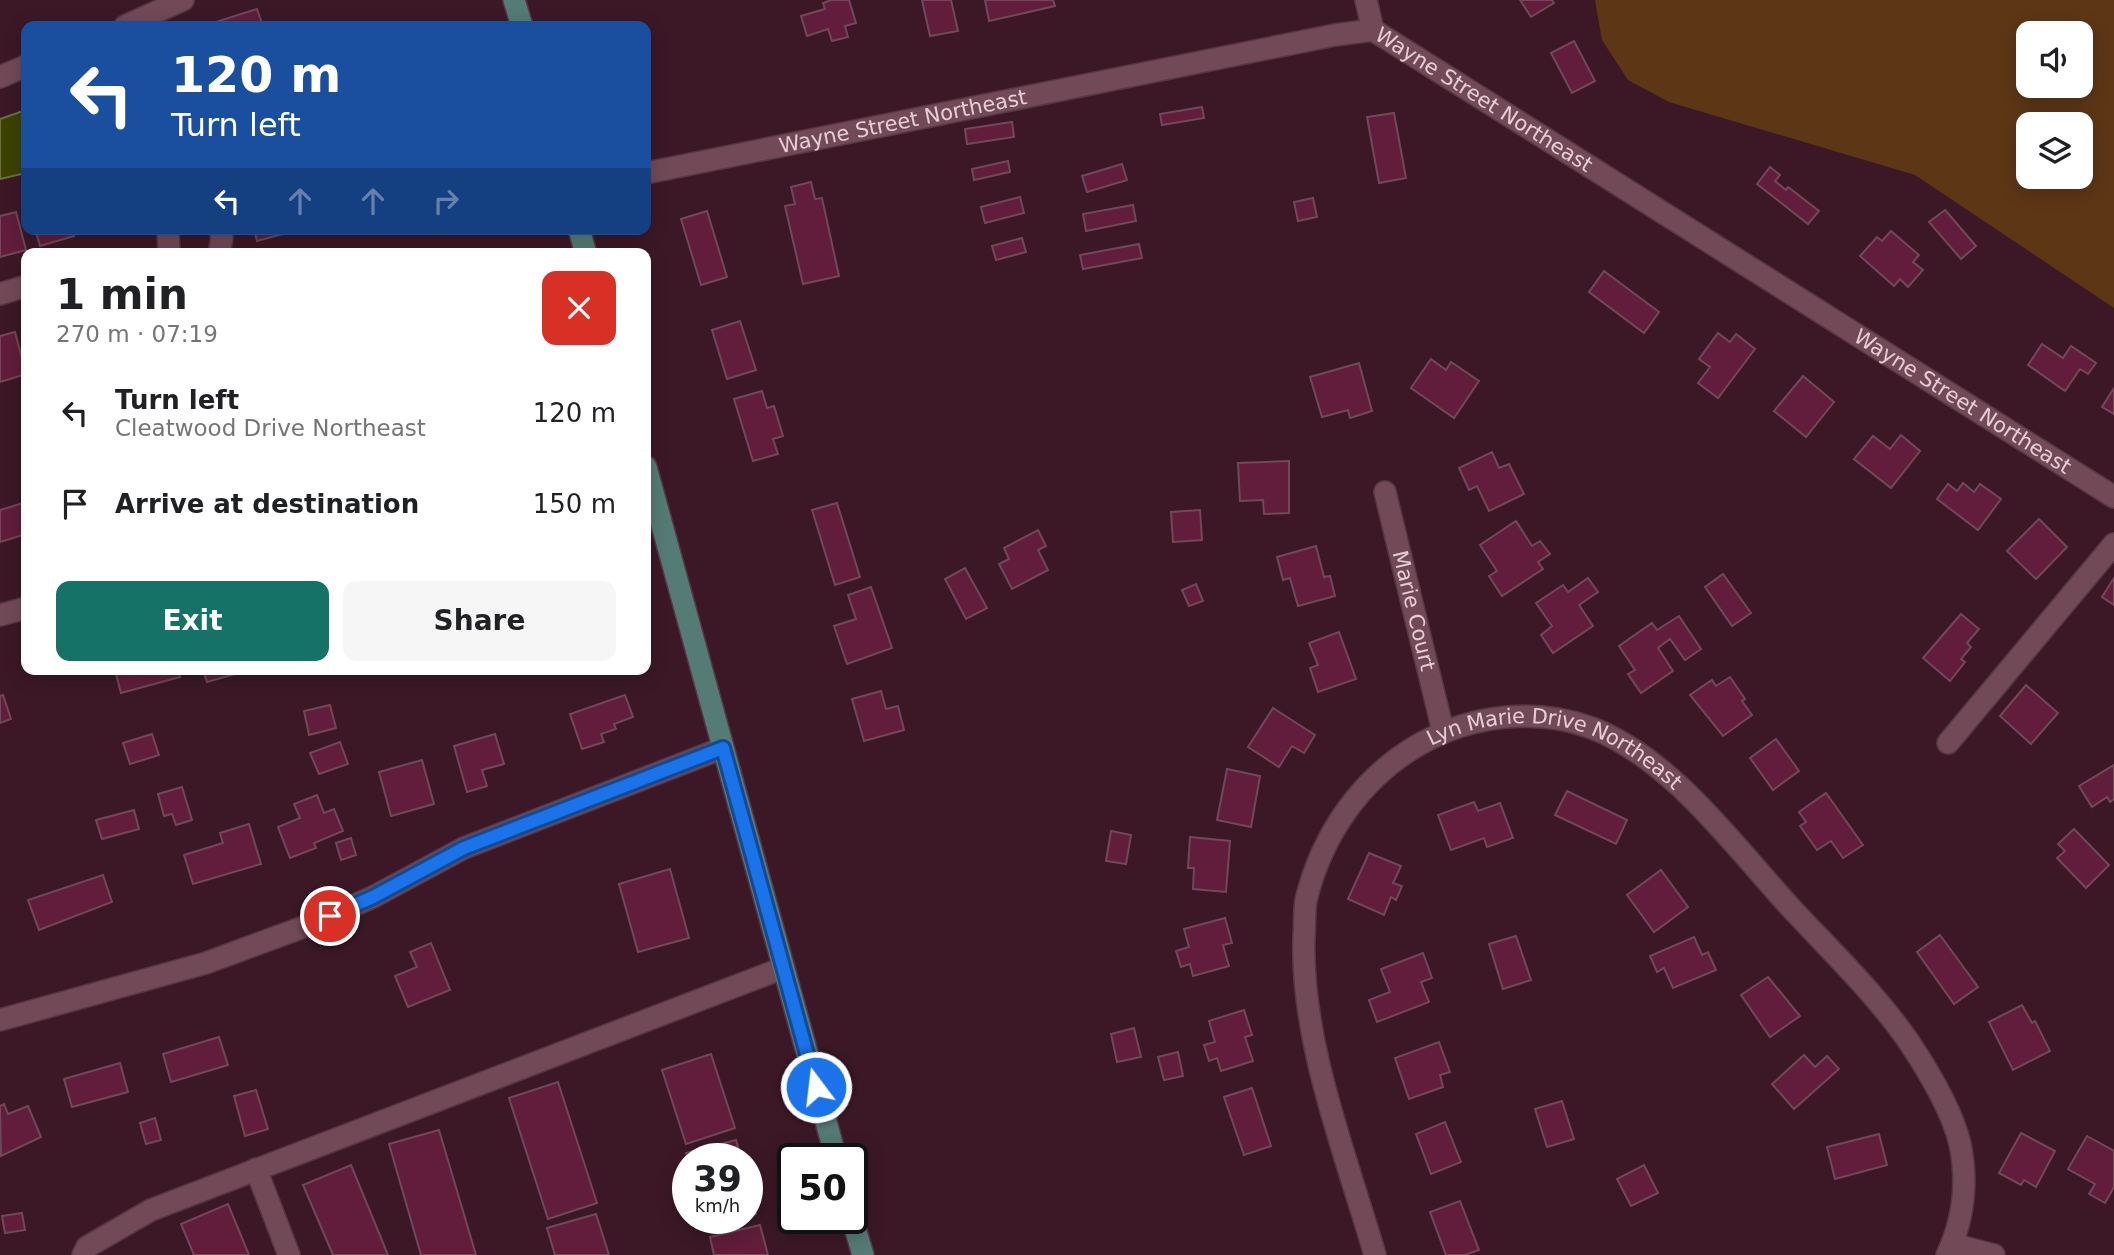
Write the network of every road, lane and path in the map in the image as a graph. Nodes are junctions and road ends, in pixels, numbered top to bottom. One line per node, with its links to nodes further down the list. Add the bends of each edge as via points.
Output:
1 (183, 0): 4 (street)
2 (514, 0): 5 (main road)
3 (1366, 0): 6 (street)
4 (155, 20)
5 (520, 21)
6 (1373, 30): 9 (street, Wayne Street Northeast); 14 (street, Wayne Street Northeast)
7 (21, 68): 8 (street)
8 (0, 77)
9 (651, 172)
10 (21, 288): 11 (street)
11 (0, 294)
12 (651, 485): 20 (main road)
13 (1385, 492): 18 (street, Marie Court)
14 (2114, 497)
15 (2114, 544): 19 (street)
16 (21, 609): 17 (street)
17 (0, 615)
18 (1443, 731): 26 (street, Lyn Marie Drive Northeast, via 1491,719 1539,715 1591,727 1628,745 1673,780 1854,976 1908,1041 1937,1089 1959,1142 1966,1189); 30 (street, Lyn Marie Drive Northeast, via 1377,773 1337,822 1306,902 1305,988 1325,1083)
19 (1948, 743)
20 (723, 748): 21 (main road); 22 (street, via 464,848 309,925 206,963)
21 (783, 968): 23 (main road); 24 (street)
22 (0, 1020)
23 (832, 1143)
24 (256, 1169): 27 (street, via 151,1210 87,1247); 28 (street)
25 (857, 1234): 29 (main road)
26 (1950, 1249): 31 (street)
27 (83, 1255)
28 (289, 1255)
29 (863, 1255)
30 (1375, 1255)
31 (1994, 1255)

